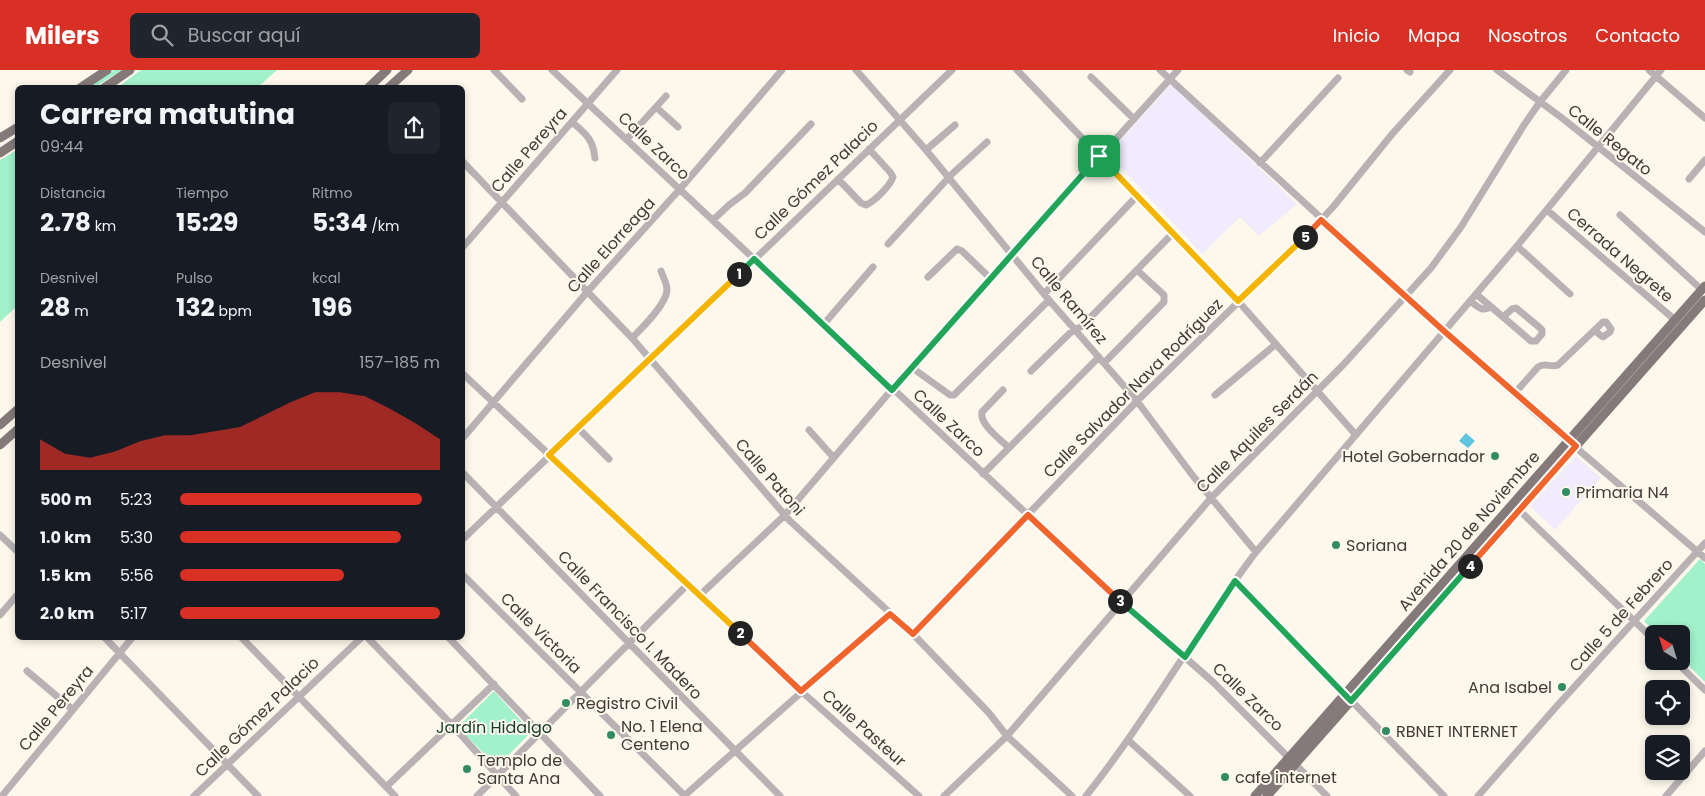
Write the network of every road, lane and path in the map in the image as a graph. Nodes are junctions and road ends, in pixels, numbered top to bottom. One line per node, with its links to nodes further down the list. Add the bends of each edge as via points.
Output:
1 (107, 70): 23 (main road)
2 (130, 70): 24 (main road)
3 (388, 70): 25 (main road); 26 (main road)
4 (408, 70): 27 (main road)
5 (494, 70): 29 (street)
6 (552, 70): 31 (street, Calle Zarco)
7 (617, 70): 31 (street, Calle Pereyra)
8 (782, 70): 57 (street, Calle Elorreaga)
9 (856, 70): 35 (street, Calle Ramírez)
10 (952, 70): 35 (street, Calle Gómez Palacio)
11 (1017, 70): 49 (street)
12 (1160, 70): 22 (street)
13 (1178, 70): 22 (street)
14 (1450, 70): 63 (street, Calle Salvador Nava Rodríguez)
15 (1497, 70): 30 (street, Calle Regato)
16 (1566, 70): 30 (street, Calle Aquiles Serdán)
17 (1648, 70): 20 (street)
18 (1661, 70): 20 (street)
19 (1091, 76): 33 (street)
20 (1656, 76): 34 (street); 45 (street)
21 (1338, 78): 52 (street)
22 (1170, 79): 33 (street); 52 (street)
23 (84, 85)
24 (108, 85)
25 (371, 85)
26 (390, 85)
27 (393, 85)
28 (666, 96): 32 (street)
29 (522, 99)
30 (1540, 102): 45 (street, Calle Regato); 81 (street, Calle Aquiles Serdán, via 1452,241)
31 (589, 104): 36 (street, Calle Pereyra); 42 (street, Calle Zarco)
32 (656, 107): 39 (street); 42 (street)
33 (1134, 118): 49 (street)
34 (1705, 118)
35 (899, 120): 46 (street, Calle Gómez Palacio); 47 (street, Calle Ramírez)
36 (572, 122): 50 (street, via 590,139); 59 (street, Calle Pereyra)
37 (811, 124): 62 (street, via 746,193)
38 (955, 125): 47 (street)
39 (678, 127)
40 (15, 129): 41 (main road)
41 (0, 138)
42 (626, 139): 57 (street, Calle Zarco)
43 (987, 142): 54 (street)
44 (15, 143): 48 (main road)
45 (1598, 147): 60 (street); 64 (street, Calle Regato)
46 (869, 149): 55 (street, Calle Gómez Palacio); 55 (street, via 890,172 893,177 891,183 866,205 860,203)
47 (926, 150): 54 (street, Calle Ramírez)
48 (0, 152)
49 (1099, 156): 58 (street); 69 (street)
50 (595, 158)
51 (1705, 160): 56 (street)
52 (1260, 163): 63 (street)
53 (465, 164): 59 (street, Calle Patoni)
54 (948, 178): 66 (street); 69 (street, Calle Ramírez)
55 (838, 179): 70 (street, Calle Gómez Palacio)
56 (1689, 179)
57 (680, 189): 62 (street, Calle Zarco); 77 (street, Calle Elorreaga)
58 (1137, 196): 65 (street); 80 (street)
59 (502, 202): 67 (street, Calle Pereyra); 77 (street, Calle Patoni)
60 (1547, 210): 68 (street); 87 (street, Cerrada Negrete)
61 (1620, 215): 76 (street)
62 (713, 220): 70 (street, Calle Zarco)
63 (1321, 220): 81 (street); 83 (street, Calle Salvador Nava Rodríguez)
64 (1705, 232)
65 (1173, 233): 72 (street); 83 (street)
66 (888, 244)
67 (465, 245)
68 (1517, 246): 78 (street); 79 (street)
69 (1012, 254): 75 (street); 80 (street, Calle Ramírez)
70 (754, 259): 88 (street, Calle Zarco); 94 (street, Calle Gómez Palacio)
71 (873, 267): 88 (street)
72 (1138, 270): 89 (street); 95 (street, via 1161,292 1162,305)
73 (661, 271): 92 (street, via 667,292 649,320)
74 (928, 277): 75 (street, via 954,250 959,249)
75 (990, 278): 96 (street)
76 (1703, 288): 87 (main road, Avenida 20 de Noviembre)
77 (588, 291): 92 (street, Calle Patoni); 105 (street, Calle Elorreaga)
78 (1476, 294): 84 (street); 85 (street)
79 (1570, 294)
80 (1047, 297): 89 (street, Calle Ramírez); 96 (street, via 994,356 952,396)
81 (1406, 297): 90 (street); 101 (street, Calle Aquiles Serdán)
82 (1705, 300): 113 (main road, Avenida 20 de Noviembre)
83 (1238, 301): 93 (street); 104 (street, Calle Salvador Nava Rodríguez)
84 (1470, 301): 85 (street, via 1481,310); 90 (street)
85 (1491, 306): 86 (street)
86 (1504, 317): 86 (street, via 1531,341 1536,341 1542,334 1540,327 1516,308)
87 (1675, 320): 113 (main road, Avenida 20 de Noviembre)
88 (823, 325): 99 (street, Calle Zarco)
89 (1076, 330): 95 (street, Calle Ramírez); 97 (street)
90 (1444, 331): 102 (street); 111 (street)
91 (1595, 331): 102 (street, via 1558,365 1538,367)
92 (632, 338): 94 (street, Calle Patoni)
93 (1276, 344): 101 (street); 103 (street)
94 (650, 359): 108 (street, Calle Gómez Palacio); 124 (street, Calle Patoni)
95 (1102, 360): 104 (street, Calle Ramírez); 115 (street)
96 (913, 368): 99 (street)
97 (1031, 371)
98 (465, 376): 105 (street, Calle Pasteur)
99 (892, 390): 117 (street); 119 (street, Calle Zarco)
100 (1003, 390): 115 (street, via 982,412 981,419)
101 (1318, 391): 111 (street); 121 (street, Calle Aquiles Serdán)
102 (1514, 394): 113 (street)
103 (1215, 395)
104 (1137, 401): 121 (street, Calle Ramírez); 125 (street, Calle Salvador Nava Rodríguez)
105 (493, 403): 112 (street, Calle Elorreaga); 116 (street, Calle Pasteur)
106 (15, 412): 107 (main road)
107 (0, 425)
108 (578, 428): 116 (street, Calle Gómez Palacio); 118 (street)
109 (809, 430): 117 (street)
110 (15, 432): 114 (main road)
111 (1356, 434): 130 (street)
112 (465, 436)
113 (1572, 443): 123 (main road, Avenida 20 de Noviembre); 131 (street); 160 (main road, Avenida 20 de Noviembre)
114 (0, 445)
115 (1009, 448): 119 (street)
116 (549, 455): 122 (street, Calle Gómez Palacio); 135 (street, Calle Pasteur)
117 (834, 458): 124 (street)
118 (609, 459)
119 (983, 474): 125 (street, Calle Zarco)
120 (465, 475): 122 (street, Calle Francisco I. Madero)
121 (1211, 498): 130 (street, Calle Ramírez); 138 (street, Calle Aquiles Serdán)
122 (496, 508): 127 (street, Calle Gómez Palacio); 150 (street, Calle Francisco I. Madero)
123 (1520, 510): 141 (street); 160 (main road, Avenida 20 de Noviembre)
124 (785, 515): 136 (street); 139 (street, Calle Patoni)
125 (1028, 515): 138 (street, Calle Zarco); 143 (street, Calle Salvador Nava Rodríguez)
126 (0, 534): 129 (street)
127 (465, 537)
128 (1705, 543): 131 (street, Calle 5 de Febrero)
129 (15, 549)
130 (1256, 552): 134 (street)
131 (1698, 552): 132 (street); 141 (street, Calle 5 de Febrero)
132 (1705, 558)
133 (465, 577): 158 (street, Calle Victoria)
134 (1235, 581): 152 (street); 160 (street)
135 (688, 584): 136 (street, Calle Pasteur); 150 (street)
136 (700, 595): 157 (street, Calle Pasteur)
137 (15, 598): 140 (street)
138 (1121, 602): 152 (street, Calle Zarco); 164 (street, Calle Aquiles Serdán)
139 (890, 614): 143 (street, Calle Patoni); 157 (street)
140 (0, 615)
141 (1634, 621): 142 (street); 190 (street, Calle 5 de Febrero)
142 (1645, 631)
143 (913, 634): 164 (street, Calle Patoni)
144 (107, 640): 151 (street)
145 (130, 640): 151 (street, Calle Pereyra)
146 (244, 640): 159 (street)
147 (359, 640): 159 (street, Calle Gómez Palacio)
148 (370, 640): 162 (street)
149 (451, 640): 155 (street)
150 (629, 644): 158 (street); 166 (street, Calle Francisco I. Madero)
151 (120, 652): 161 (street, Calle Pereyra); 169 (street)
152 (1185, 657): 165 (street); 168 (street, Calle Zarco)
153 (1684, 670): 156 (street)
154 (27, 671): 161 (street)
155 (494, 684): 162 (street); 163 (street)
156 (1705, 690)
157 (801, 691): 166 (street); 181 (street, Calle Pasteur)
158 (581, 692): 163 (street); 179 (street, Calle Victoria)
159 (298, 696): 169 (street, Calle Gómez Palacio); 171 (street)
160 (1348, 698): 168 (main road, Avenida 20 de Noviembre); 189 (street)
161 (72, 709): 172 (street, Calle Pereyra)
162 (452, 725): 170 (street); 171 (street)
163 (539, 734): 170 (street); 178 (street)
164 (1007, 736): 182 (street, Calle Aquiles Serdán); 183 (street, Calle Patoni)
165 (1128, 740): 184 (street); 185 (street)
166 (734, 750): 179 (street); 180 (street, Calle Francisco I. Madero)
167 (1705, 751): 191 (street)
168 (1293, 760): 186 (main road, Avenida 20 de Noviembre); 187 (main road, Avenida 20 de Noviembre); 188 (street, Calle Zarco)
169 (227, 764): 173 (street, Calle Gómez Palacio); 174 (street)
170 (498, 775): 176 (street); 177 (street)
171 (386, 786): 175 (street)
172 (2, 796)
173 (194, 796)
174 (258, 796)
175 (395, 796)
176 (477, 796)
177 (516, 796)
178 (600, 796)
179 (685, 796)
180 (780, 796)
181 (919, 796)
182 (944, 796)
183 (1072, 796)
184 (1086, 796)
185 (1190, 796)
186 (1254, 796)
187 (1267, 796)
188 (1327, 796)
189 (1444, 796)
190 (1478, 796)
191 (1666, 796)

